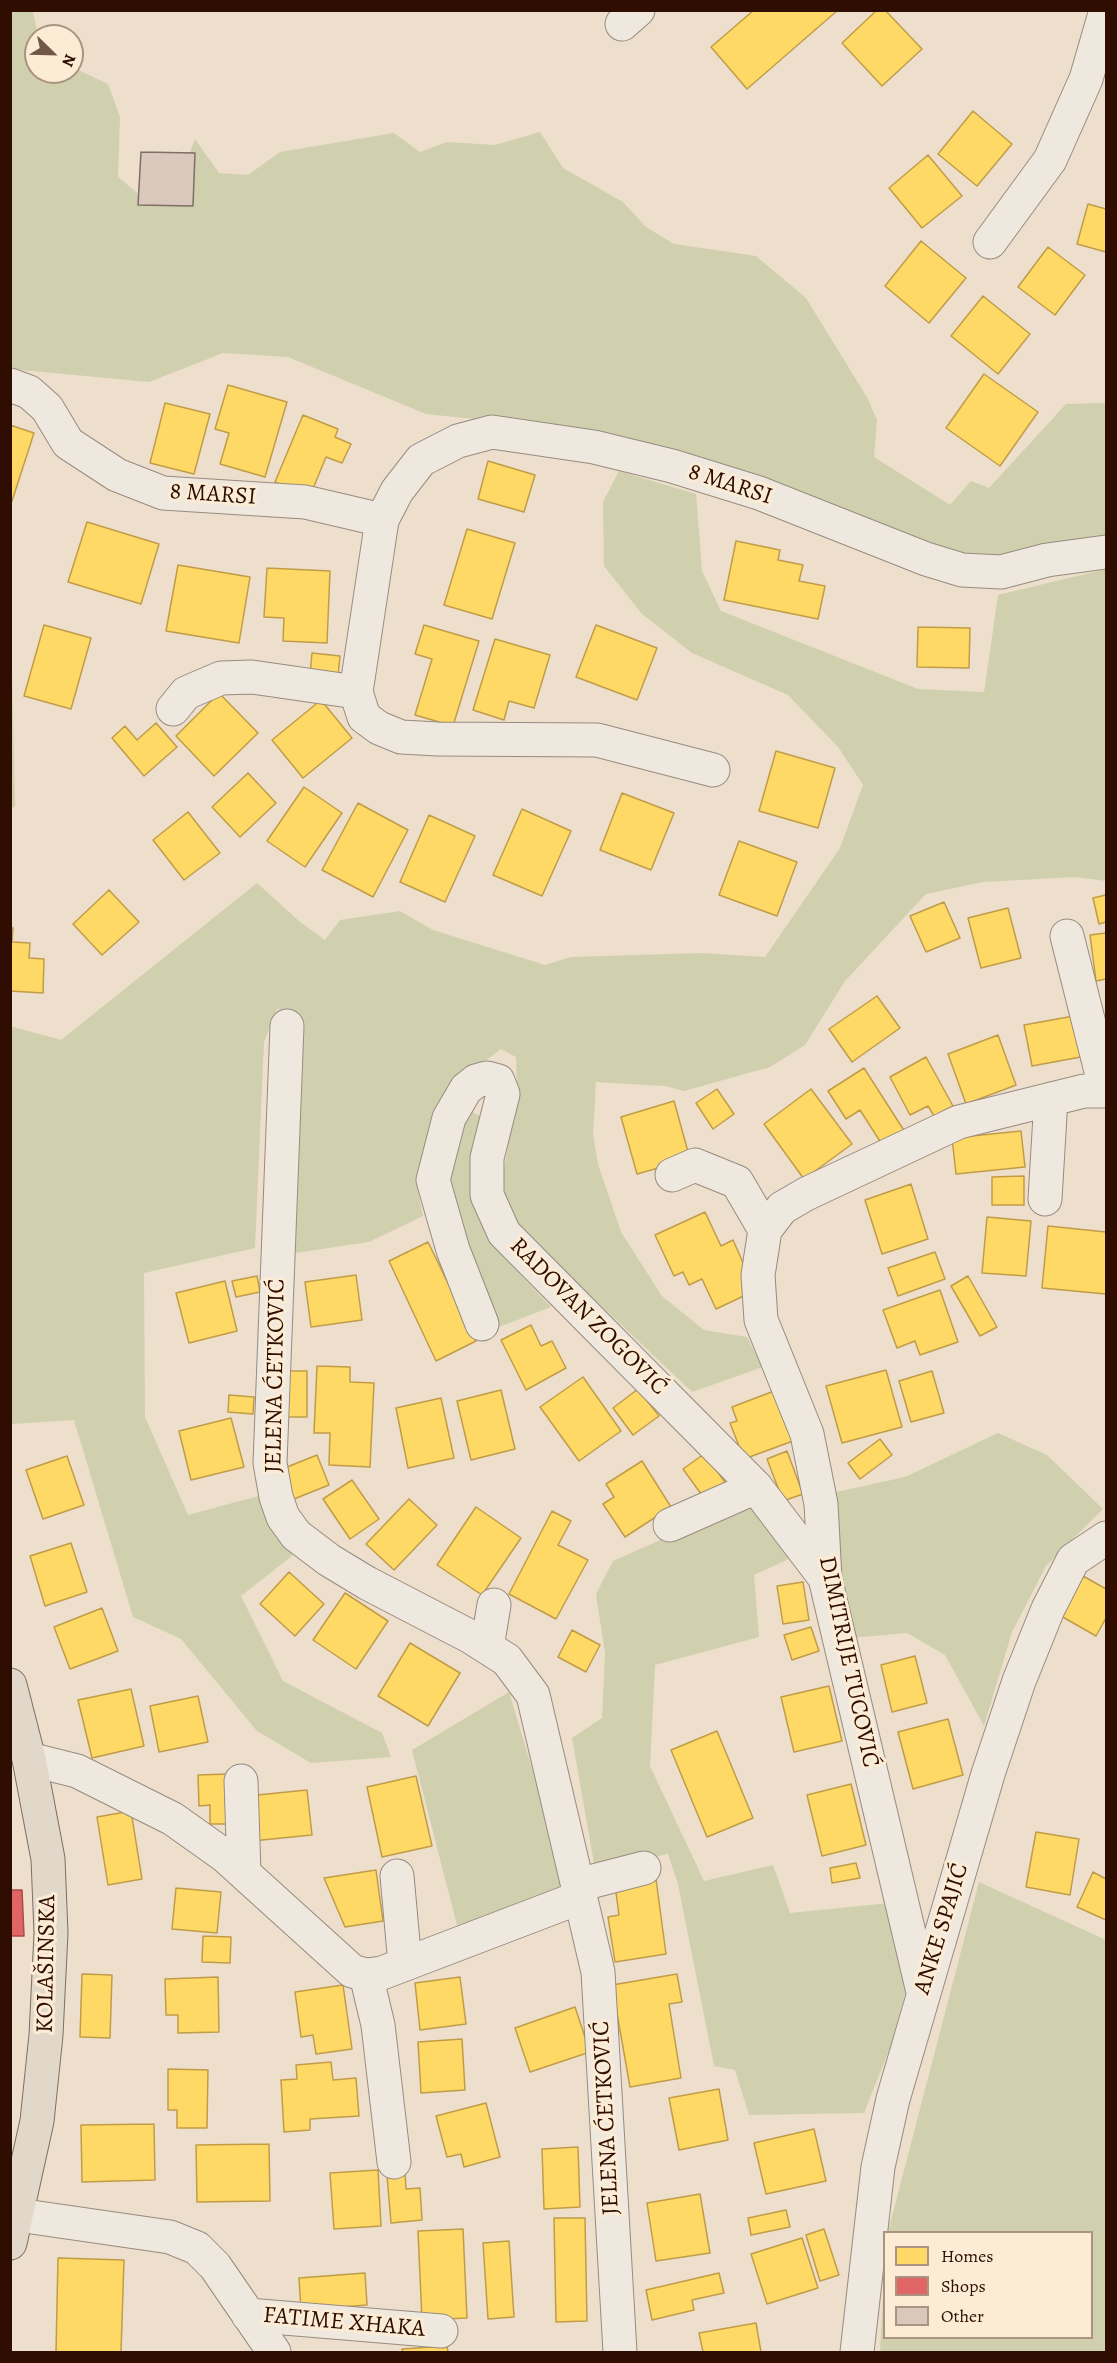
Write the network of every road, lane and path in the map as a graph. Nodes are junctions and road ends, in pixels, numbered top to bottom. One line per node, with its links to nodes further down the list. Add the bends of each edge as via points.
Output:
1 (1106, 10): 2 (street, via 1086,79 1050,160)
2 (990, 242)
3 (10, 386): 4 (street, 8 MARSI, via 29,392 46,408 68,442 117,475 163,493 305,502)
4 (381, 520): 5 (street, 8 MARSI, via 421,460 458,441 492,432 594,447 672,466 759,493 926,560 962,570 1002,572 1047,560); 6 (street, 8 MARSI)
5 (1107, 552)
6 (356, 692): 7 (street, via 252,677 221,678 186,693); 8 (street, via 364,717 401,737 597,740)
7 (173, 709)
8 (713, 770)
9 (1067, 936): 11 (street, via 1107,1091 1084,1091)
10 (287, 1026): 21 (street, JELENA ĆETKOVIĆ, via 270,1463 276,1497 283,1517 296,1534 329,1560)
11 (1051, 1099): 13 (street); 14 (street, via 959,1122 806,1194 782,1208)
12 (672, 1175): 14 (street, via 695,1165 737,1182)
13 (1045, 1199)
14 (765, 1230): 19 (street, DIMITRIJE TUCOVIĆ, via 758,1275 761,1320 807,1434 821,1504)
15 (482, 1324): 16 (street, RADOVAN ZOGOVIĆ, via 453,1250 433,1180 449,1118 466,1089 487,1078 498,1081 503,1094 487,1158 487,1195 504,1233)
16 (756, 1487): 17 (street); 19 (street, RADOVAN ZOGOVIĆ)
17 (670, 1526)
18 (1107, 1538): 31 (street, ANKE SPAJIĆ, via 1073,1560 1047,1609 1018,1681)
19 (825, 1578): 31 (street, DIMITRIJE TUCOVIĆ)
20 (494, 1605): 21 (street)
21 (487, 1647): 28 (street, JELENA ĆETKOVIĆ, via 507,1660 533,1695)
22 (10, 1685): 23 (main road, KOLAŠINSKA)
23 (29, 1759): 26 (street, via 77,1772 119,1790 173,1819); 33 (main road, KOLAŠINSKA, via 48,1859 51,1933 37,2121)
24 (242, 1781): 26 (street)
25 (644, 1868): 28 (street)
26 (244, 1873): 30 (street, via 352,1971)
27 (397, 1876): 29 (street)
28 (580, 1891): 29 (street); 37 (street, JELENA ĆETKOVIĆ, via 598,1972)
29 (405, 1964): 30 (street)
30 (366, 1976): 32 (street, via 378,2025)
31 (923, 1992): 38 (street, ANKE SPAJIĆ, via 878,2167)
32 (394, 2162)
33 (14, 2229): 34 (street, FATIME XHAKA, via 170,2237 196,2248 215,2266)
34 (248, 2315): 35 (street, FATIME XHAKA); 36 (street, FATIME XHAKA)
35 (441, 2331)
36 (274, 2352)
37 (620, 2352)
38 (857, 2352)

